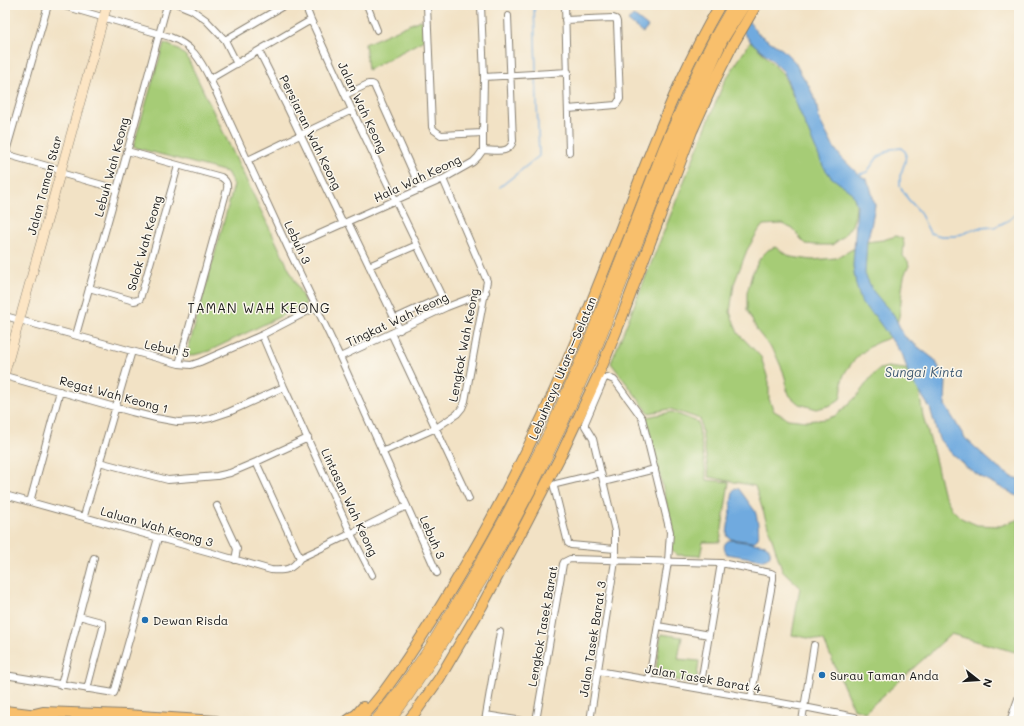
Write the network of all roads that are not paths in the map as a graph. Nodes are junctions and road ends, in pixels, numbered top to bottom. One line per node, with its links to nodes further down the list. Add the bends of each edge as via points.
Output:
1 (48, 5): 39 (street)
2 (61, 5): 18 (street, Lebuh 3)
3 (107, 5): 18 (street, Jalan Taman Star)
4 (167, 5): 22 (street, Lebuh Wah Keong)
5 (180, 5): 16 (street)
6 (285, 5): 23 (street)
7 (304, 5): 19 (street, Jalan Wah Keong)
8 (367, 5): 21 (street)
9 (427, 5): 34 (street, via 432,127 441,135)
10 (480, 5): 29 (street)
11 (565, 5): 20 (street)
12 (720, 5): 101 (main road, via 670,103 551,400 501,501 455,583)
13 (734, 5): 24 (highway, Lebuhraya Utara–Selatan)
14 (744, 5): 24 (highway, Lebuhraya Utara–Selatan)
15 (756, 5): 24 (main road)
16 (193, 8): 23 (street)
17 (508, 16): 28 (street)
18 (104, 17): 22 (street, Lebuh 3); 42 (street, Jalan Taman Star)
19 (311, 20): 25 (street); 31 (street, Jalan Wah Keong)
20 (565, 20): 27 (street); 32 (street, via 616,19 620,98 616,104)
21 (377, 30)
22 (160, 34): 30 (street, Lebuh 3, via 179,40 195,53); 37 (street, Lebuh Wah Keong)
23 (225, 40): 26 (street)
24 (723, 41): 120 (highway, Lebuhraya Utara–Selatan, via 699,70 664,149 590,340 551,430 505,519 429,650); 121 (highway, Lebuhraya Utara–Selatan, via 664,173 597,345 559,431 481,580 434,656); 122 (main road, via 715,80 692,131 600,371 561,455 479,612 439,679)
25 (259, 51): 26 (street); 35 (street, Persiaran Wah Keong)
26 (237, 64): 30 (street)
27 (568, 72): 28 (street); 32 (street)
28 (510, 75): 29 (street); 36 (street, via 513,140 511,146 501,151)
29 (484, 77): 34 (street)
30 (210, 79): 40 (street, Lebuh 3)
31 (345, 95): 33 (street, Jalan Wah Keong); 45 (street, via 368,84 374,85)
32 (568, 109): 38 (street)
33 (352, 110): 35 (street); 46 (street, Jalan Wah Keong)
34 (483, 133): 36 (street)
35 (301, 134): 40 (street); 47 (street, Persiaran Wah Keong)
36 (483, 150): 43 (street, Hala Wah Keong, via 474,162)
37 (127, 151): 41 (street); 44 (street, Lebuh Wah Keong)
38 (569, 152)
39 (5, 155): 42 (street)
40 (248, 160): 49 (street, Lebuh 3)
41 (178, 166): 51 (street, Solok Wah Keong, via 140,299 134,301); 65 (street, via 221,177 226,180 228,186)
42 (60, 172): 44 (street); 58 (street, Jalan Taman Star)
43 (443, 180): 45 (street, Hala Wah Keong); 52 (street, Lengkok Wah Keong, via 487,278)
44 (117, 189): 51 (street, Lebuh Wah Keong)
45 (421, 190): 46 (street, Hala Wah Keong)
46 (395, 201): 47 (street, Hala Wah Keong); 48 (street, Jalan Wah Keong)
47 (345, 223): 49 (street, Hala Wah Keong); 50 (street, Persiaran Wah Keong)
48 (417, 245): 50 (street); 53 (street, Jalan Wah Keong)
49 (288, 248): 54 (street, Lebuh 3)
50 (369, 266): 57 (street, Persiaran Wah Keong)
51 (89, 288): 61 (street, Lebuh Wah Keong)
52 (486, 292): 55 (street, Tingkat Wah Keong); 71 (street, Lengkok Wah Keong, via 465,401 457,414)
53 (442, 297): 55 (street, Jalan Wah Keong); 57 (street, Tingkat Wah Keong)
54 (316, 307): 62 (street, Lebuh 5); 64 (street, Lebuh 3)
55 (447, 307): 59 (street, Tingkat Wah Keong)
56 (5, 316): 58 (street, Lebuh 5)
57 (394, 318): 59 (street, Persiaran Wah Keong)
58 (20, 320): 61 (street, Lebuh 5); 66 (street, Jalan Taman Star)
59 (400, 330): 60 (street, Tingkat Wah Keong)
60 (391, 333): 64 (street, Tingkat Wah Keong); 71 (street)
61 (76, 335): 63 (street, Lebuh 5)
62 (262, 335): 65 (street, Lebuh 5, via 200,362 191,365); 68 (street, Lintasan Wah Keong)
63 (132, 352): 65 (street, Lebuh 5); 70 (street)
64 (340, 357): 73 (street, Lebuh 3)
65 (179, 364)
66 (5, 372)
67 (5, 376): 69 (street, Regat Wah Keong 1)
68 (284, 386): 70 (street, Regat Wah Keong 1, via 229,412 195,421 178,422); 72 (street, Lintasan Wah Keong)
69 (60, 391): 70 (street, Regat Wah Keong 1); 81 (street)
70 (115, 407): 74 (street)
71 (436, 428): 73 (street, Lengkok Wah Keong); 80 (street)
72 (308, 438): 75 (street); 85 (street, Lintasan Wah Keong)
73 (382, 452): 83 (street, Lebuh 3)
74 (99, 462): 75 (street, via 168,480 217,476); 84 (street)
75 (256, 462): 89 (street)
76 (655, 469): 77 (street, Jalan Tasek Barat 3, via 642,418 614,380 607,377 585,423 593,439); 78 (street); 92 (street, via 670,532)
77 (601, 473): 78 (street, Jalan Tasek Barat 3); 87 (street, via 556,484 554,488 568,543)
78 (603, 482): 87 (street, Jalan Tasek Barat 3, via 615,531)
79 (5, 495): 81 (street, Laluan Wah Keong 3)
80 (469, 499)
81 (30, 502): 84 (street, Laluan Wah Keong 3)
82 (217, 506): 90 (street, via 237,549)
83 (406, 506): 85 (street, Laluan Wah Keong 3); 94 (street, Lebuh 3)
84 (84, 516): 86 (street, Laluan Wah Keong 3)
85 (351, 534): 89 (street, Laluan Wah Keong 3); 95 (street, Lintasan Wah Keong)
86 (158, 538): 90 (street, Laluan Wah Keong 3); 106 (street, via 114,693)
87 (615, 549): 91 (street, Jalan Tasek Barat 3)
88 (94, 558): 96 (street)
89 (300, 558): 90 (street, Laluan Wah Keong 3, via 287,570 278,571)
90 (235, 560)
91 (615, 561): 92 (street, Lengkok Tasek Barat); 102 (street, Jalan Tasek Barat 3); 124 (street, Lengkok Tasek Barat, via 570,559 563,564)
92 (668, 562): 93 (street, Lengkok Tasek Barat); 97 (street)
93 (721, 563): 99 (street); 109 (street, Lengkok Tasek Barat, via 773,574)
94 (436, 573)
95 (372, 575)
96 (79, 616): 105 (street); 106 (street, via 103,624)
97 (658, 626): 99 (street); 104 (street)
98 (500, 632): 114 (street)
99 (709, 635): 107 (street)
100 (814, 645): 110 (street)
101 (411, 652): 118 (main road, via 357,714); 119 (main road)
102 (598, 671): 104 (street, Jalan Tasek Barat 4); 125 (street, Jalan Tasek Barat 3)
103 (5, 675): 105 (street)
104 (648, 680): 107 (street, Jalan Tasek Barat 4)
105 (61, 685): 106 (street)
106 (87, 689)
107 (700, 689): 109 (street, Jalan Tasek Barat 4)
108 (1019, 696): 128 (street)
109 (751, 698): 110 (street, Jalan Tasek Barat 4)
110 (804, 707): 126 (street); 127 (street, Jalan Tasek Barat 4, via 855,717)
111 (5, 711): 113 (main road)
112 (5, 715): 115 (main road)
113 (30, 715): 116 (main road); 117 (main road, via 43,712)
114 (486, 718): 123 (street)
115 (55, 721)
116 (90, 721)
117 (216, 721)
118 (347, 721)
119 (359, 721)
120 (376, 721)
121 (389, 721)
122 (408, 721)
123 (522, 721)
124 (536, 721)
125 (590, 721)
126 (802, 721)
127 (857, 721)
128 (1010, 721)

